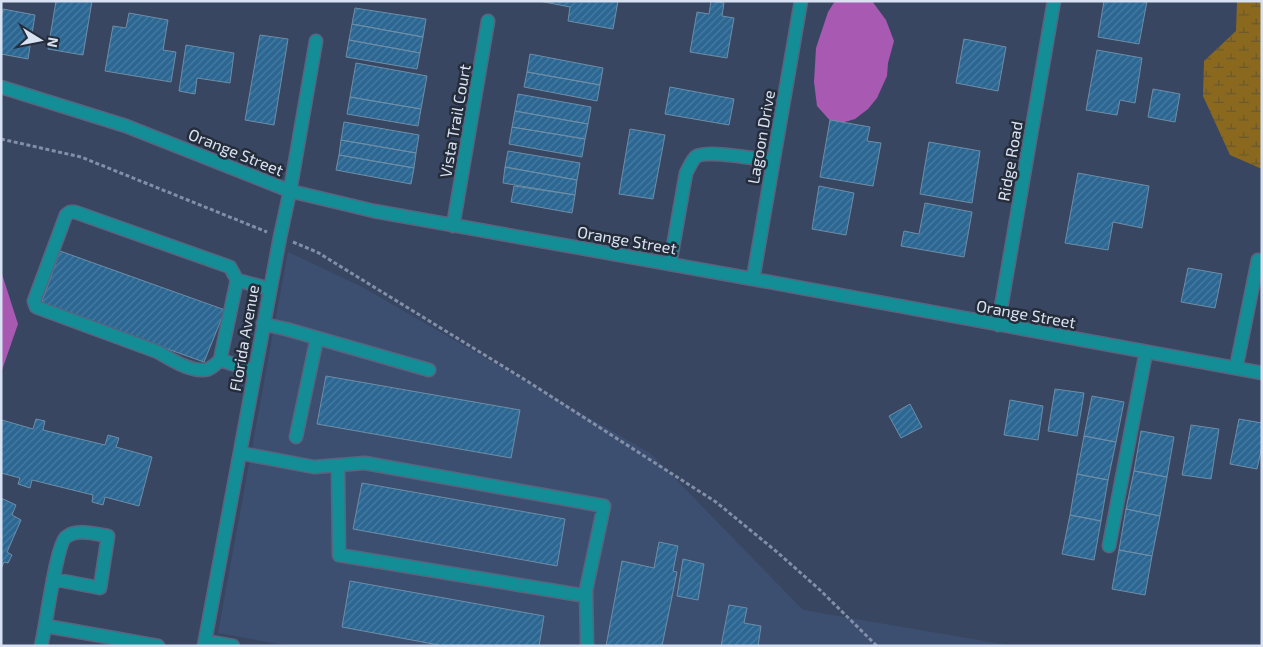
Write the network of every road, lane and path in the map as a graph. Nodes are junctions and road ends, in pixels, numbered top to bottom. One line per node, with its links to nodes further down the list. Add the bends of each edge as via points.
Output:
1 (800, 1): 7 (street, Lagoon Drive)
2 (1054, 1): 17 (street, Ridge Road)
3 (488, 21): 9 (street, Vista Trail Court)
4 (316, 41): 8 (street, Florida Avenue)
5 (1, 87): 8 (street, Orange Street, via 126,126)
6 (1, 139): 10 (path, via 81,157)
7 (773, 161): 12 (street, via 711,154 697,156 686,173); 13 (street, Lagoon Drive)
8 (290, 191): 9 (street, Orange Street); 10 (street, Florida Avenue)
9 (453, 226): 12 (street, Orange Street)
10 (280, 237): 15 (street, Florida Avenue); 37 (path, via 317,252 716,502 777,552)
11 (1258, 260): 21 (street)
12 (670, 264): 13 (street, Orange Street)
13 (753, 279): 17 (street, Orange Street)
14 (237, 280): 15 (street); 20 (street); 20 (street, via 230,267 70,212 66,215 34,301 36,307 158,352 177,364 203,370)
15 (270, 290): 16 (street, Florida Avenue)
16 (263, 324): 18 (street); 23 (street, Florida Avenue)
17 (998, 325): 19 (street, Orange Street)
18 (317, 338): 22 (street); 25 (street)
19 (1146, 352): 21 (street, Orange Street); 28 (street)
20 (220, 360): 23 (street)
21 (1236, 368): 24 (street, Orange Street)
22 (429, 370)
23 (255, 372): 26 (street, Florida Avenue)
24 (1262, 373)
25 (296, 437)
26 (240, 453): 27 (street, via 314,467); 32 (street, Florida Avenue)
27 (338, 465): 30 (street, via 339,555); 30 (street, via 365,463 604,506)
28 (1109, 546)
29 (53, 579): 29 (street, via 59,548 66,537 78,532 108,536 100,588); 31 (street)
30 (586, 596): 36 (street)
31 (46, 626): 33 (street); 34 (street)
32 (205, 643): 35 (street)
33 (41, 646)
34 (158, 646)
35 (233, 646)
36 (587, 646)
37 (877, 646)

